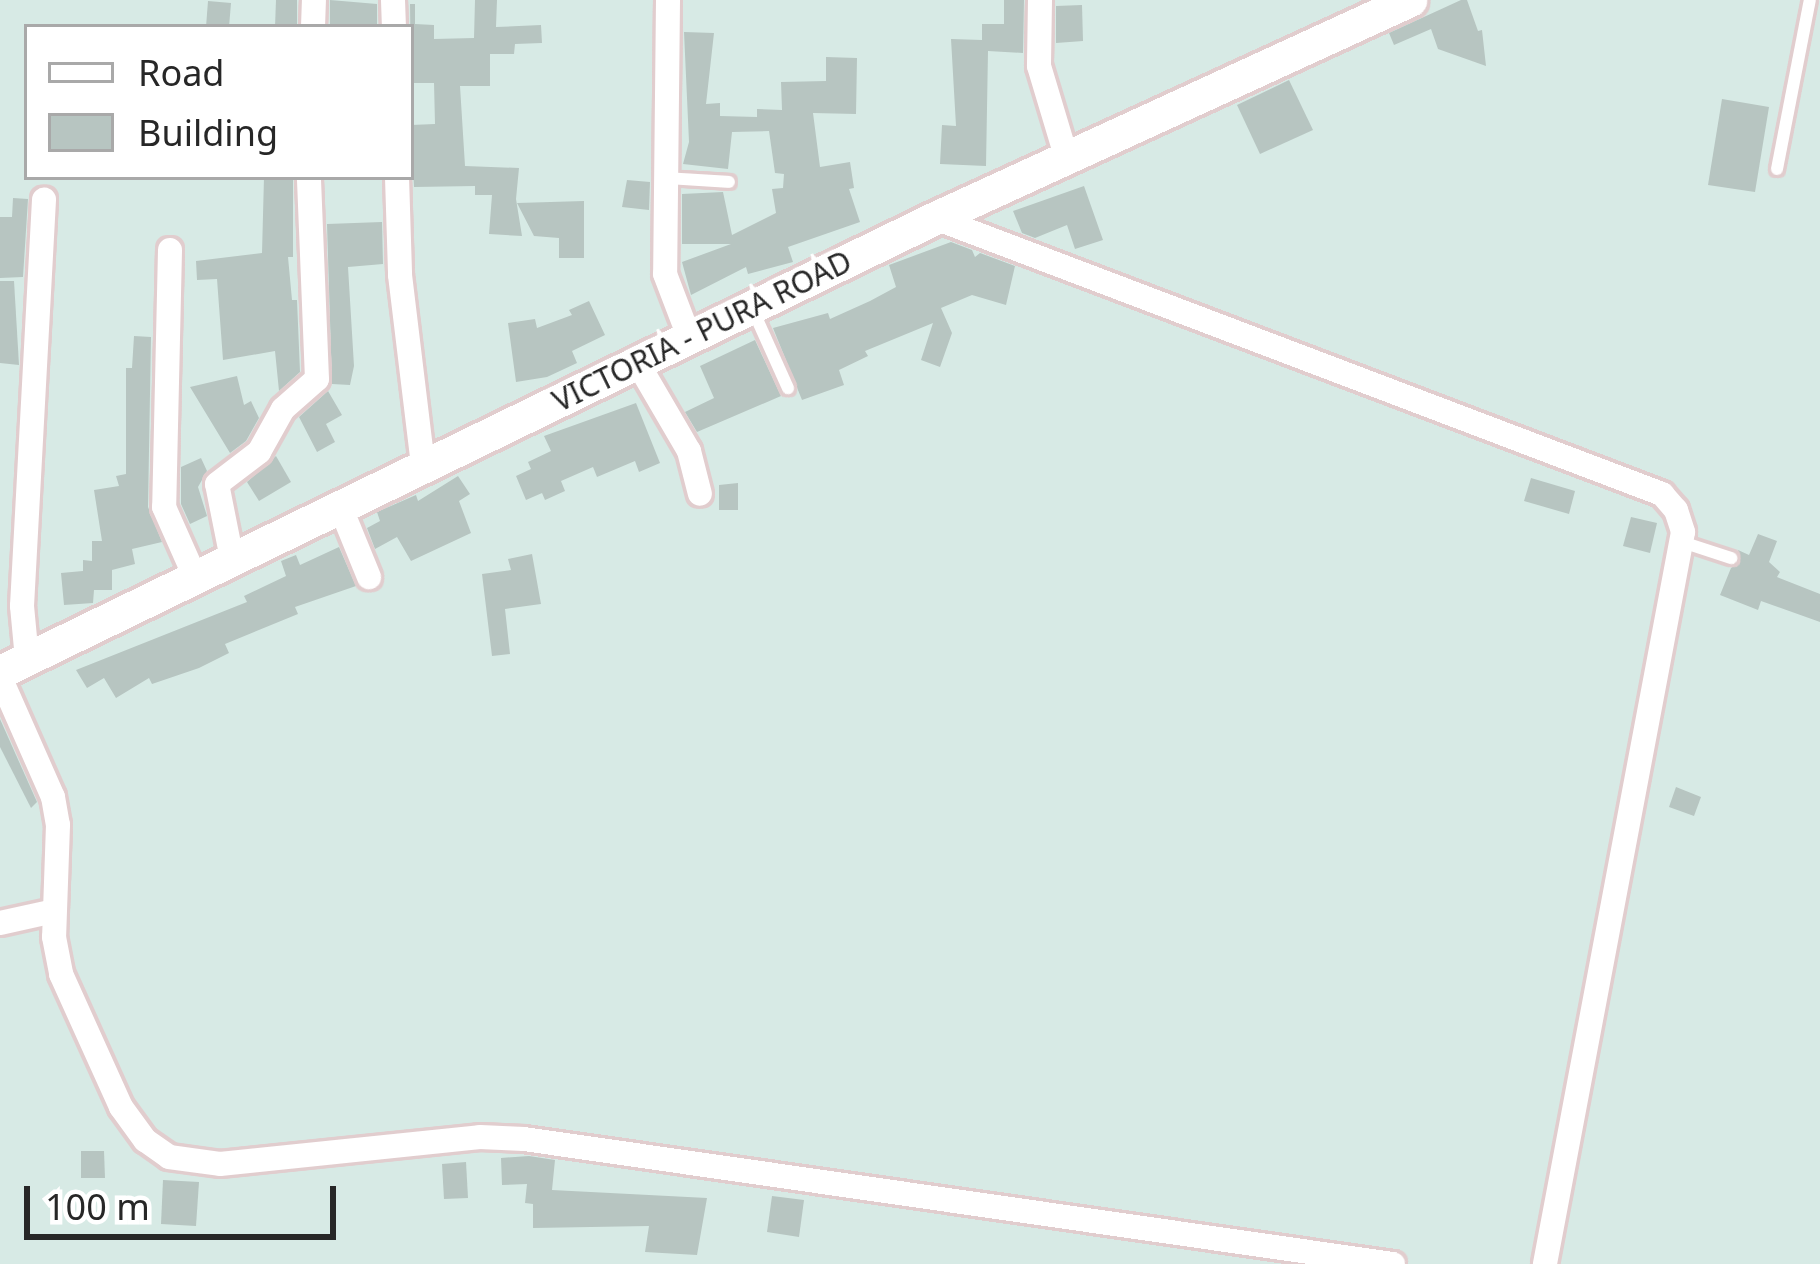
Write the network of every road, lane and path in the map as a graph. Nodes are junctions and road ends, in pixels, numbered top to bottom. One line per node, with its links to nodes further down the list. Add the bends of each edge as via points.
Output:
1 (668, 0): 7 (street)
2 (1040, 0): 5 (street, via 1039,66)
3 (1410, 0): 5 (main road, VICTORIA - PURA ROAD)
4 (1810, 0): 6 (lane)
5 (1066, 156): 12 (main road, VICTORIA - PURA ROAD)
6 (1777, 169)
7 (664, 178): 10 (lane); 15 (street, via 665,274)
8 (309, 180): 23 (street, via 317,380 284,409 259,452 217,484)
9 (397, 180): 18 (street)
10 (729, 182)
11 (44, 200): 26 (street, via 22,606)
12 (935, 218): 14 (main road, VICTORIA - PURA ROAD); 21 (street, via 1662,494 1676,510)
13 (170, 250): 25 (street, via 164,507)
14 (752, 307): 15 (main road, VICTORIA - PURA ROAD); 17 (lane)
15 (689, 337): 16 (main road, VICTORIA - PURA ROAD)
16 (637, 362): 18 (main road, VICTORIA - PURA ROAD); 19 (street, via 689,451)
17 (788, 388)
18 (423, 466): 20 (main road, VICTORIA - PURA ROAD)
19 (700, 494)
20 (340, 506): 23 (main road, VICTORIA - PURA ROAD); 24 (street)
21 (1681, 542): 22 (lane); 30 (street)
22 (1731, 558)
23 (232, 559): 25 (main road, VICTORIA - PURA ROAD)
24 (368, 577)
25 (194, 578): 26 (main road, VICTORIA - PURA ROAD)
26 (9, 669): 27 (street, via 53,797)
27 (54, 910): 28 (street); 29 (street, via 61,974 121,1107 145,1140 190,1164 524,1139)
28 (0, 922)
29 (1393, 1264)
30 (1545, 1264)

